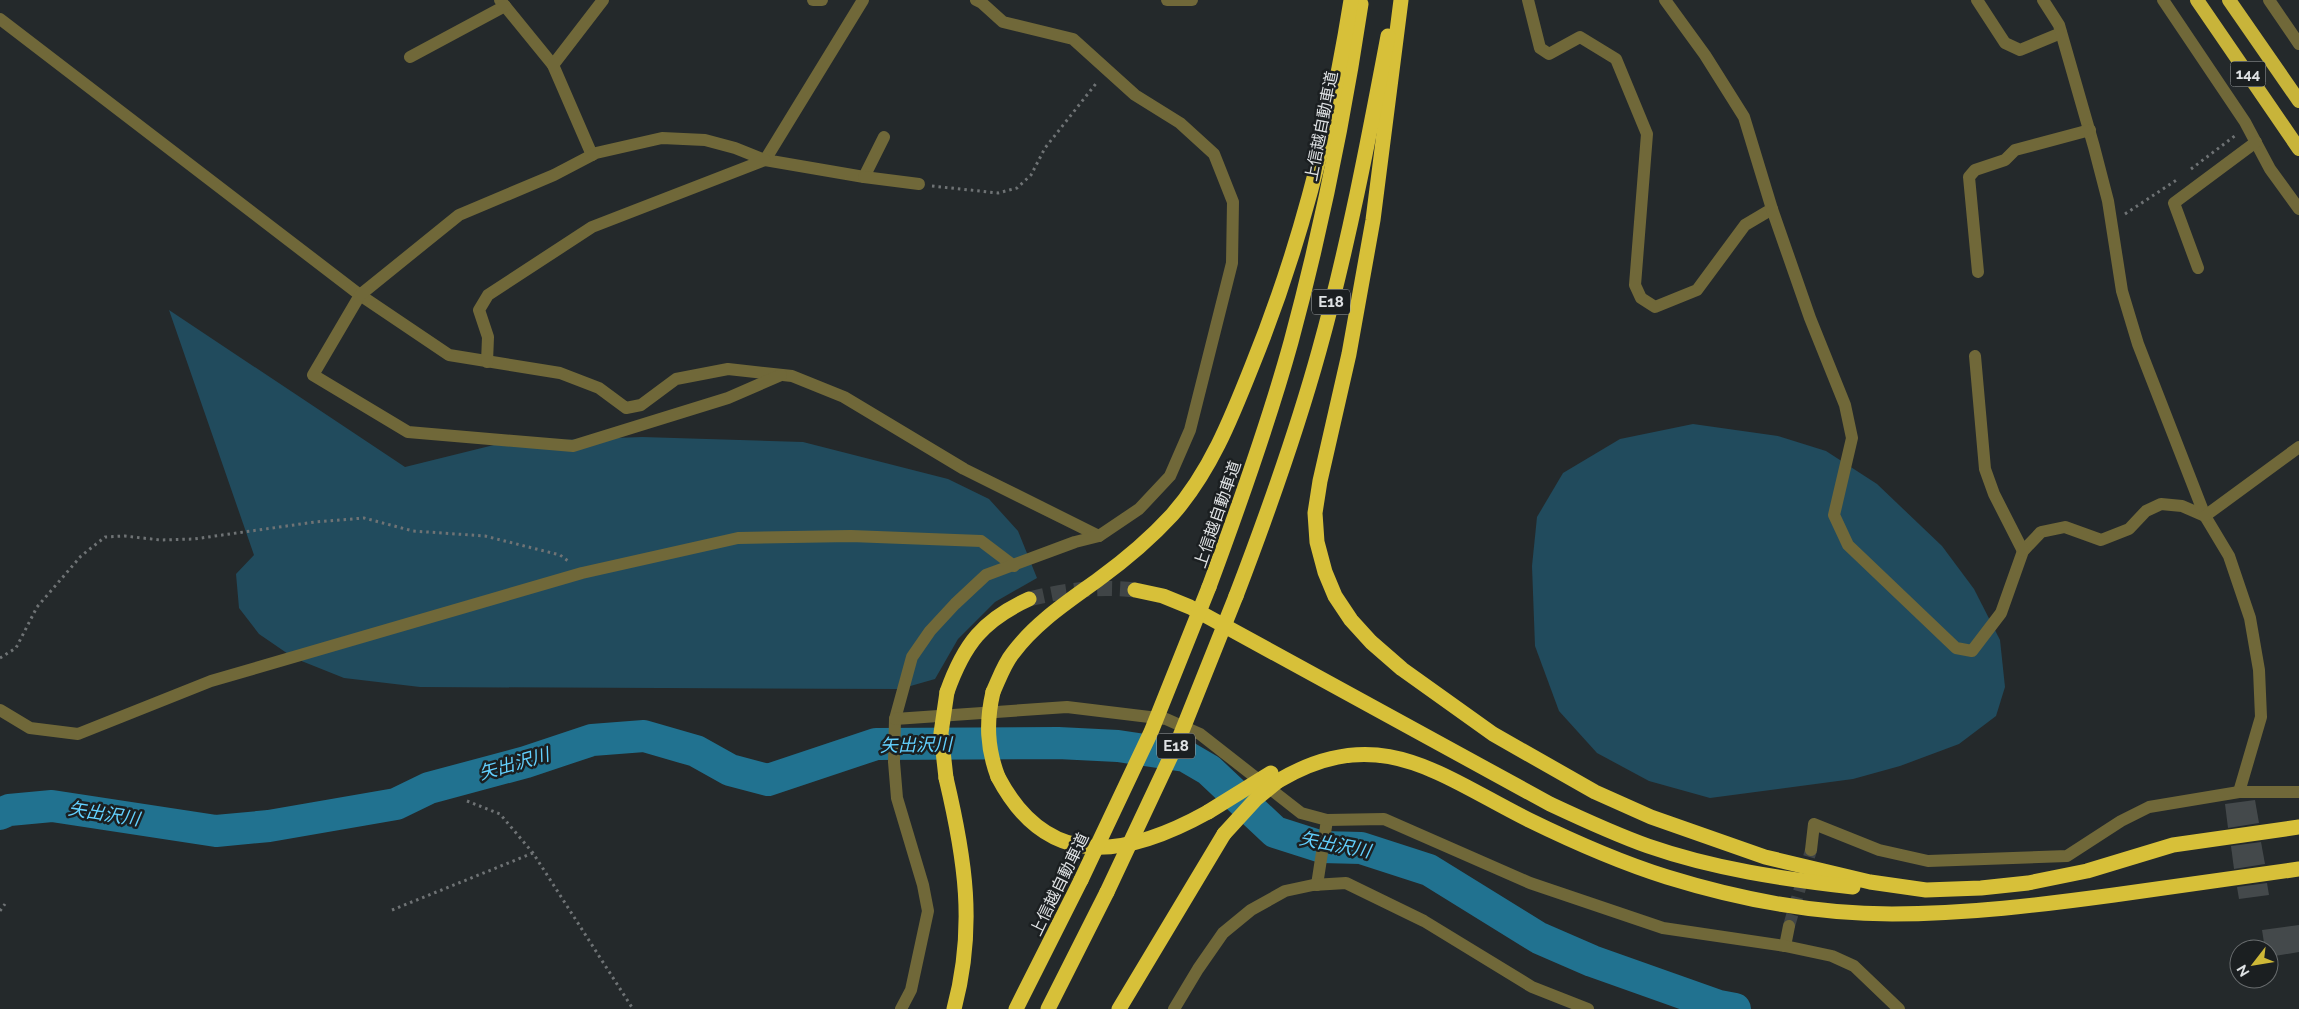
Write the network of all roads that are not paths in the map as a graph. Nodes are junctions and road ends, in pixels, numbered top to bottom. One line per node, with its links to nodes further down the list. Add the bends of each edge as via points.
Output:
1 (603, 0): 25 (street)
2 (813, 0): 3 (street)
3 (822, 0)
4 (863, 0): 32 (street)
5 (976, 0): 45 (street, via 1003,22 1072,38 1135,95 1180,123 1214,154 1233,202 1232,262 1190,430 1170,476 1139,509)
6 (1167, 0): 7 (street)
7 (1192, 0)
8 (1352, 0): 52 (highway, bridge, via 1332,107 1306,212 1268,328 1227,429 1210,462 1172,514 1150,537 1028,635 1013,653 993,692 989,710 987,733 991,758 1008,797 1047,834 1069,844 1092,848 1118,846 1169,833)
9 (1362, 0): 65 (highway, 上信越自動車道 / E18, bridge, via 1313,254 1290,343 1240,503 1151,732)
10 (1394, 0): 66 (highway, E18, bridge, via 1368,146 1319,351 1294,436 1236,596 1178,741)
11 (1401, 0): 60 (highway, via 1372,229 1315,513 1317,542 1335,596 1350,620 1402,669 1493,734 1595,792 1652,817 1765,857 1862,880)
12 (1528, 0): 35 (street, via 1540,48 1549,54 1580,36 1616,59 1646,134 1634,285 1641,298 1656,307 1697,290 1745,225)
13 (1666, 0): 35 (street, via 1744,117)
14 (1977, 0): 22 (street, via 2005,44 2020,50)
15 (2043, 0): 22 (street)
16 (2163, 0): 29 (street)
17 (2197, 0): 30 (highway, 144)
18 (2229, 0): 26 (highway, 144)
19 (2269, 0): 23 (street)
20 (502, 3): 24 (street); 25 (street)
21 (0, 19): 39 (street)
22 (2061, 33): 27 (street)
23 (2299, 44)
24 (410, 57)
25 (553, 65): 31 (street)
26 (2297, 96)
27 (2090, 130): 38 (street, via 2015,150 2006,160 1975,170 1969,177); 44 (street, via 2108,201 2122,291 2138,344)
28 (884, 137): 33 (street)
29 (2256, 142): 36 (street, via 2270,169); 37 (street, via 2174,203)
30 (2299, 149)
31 (592, 155): 32 (street, via 662,138 705,140); 39 (street, via 554,175 459,215)
32 (765, 160): 33 (street); 41 (street, via 592,227 488,295 479,310 488,337)
33 (864, 177): 34 (street)
34 (919, 184)
35 (1772, 208): 46 (street, via 1845,406 1852,438 1834,515 1848,546 1956,648 1972,651 2001,612)
36 (2299, 209)
37 (2198, 268)
38 (1978, 272)
39 (360, 295): 41 (street, via 449,356); 42 (street, via 314,375 408,432 574,446 728,398)
40 (1975, 356): 46 (street, via 1985,469)
41 (487, 362): 42 (street, via 560,374 599,388 626,408 640,405 676,379 728,369)
42 (781, 374): 45 (street, via 844,397 964,469)
43 (2299, 447): 44 (street)
44 (2205, 516): 46 (street, via 2182,506 2161,504 2146,512 2129,529 2101,540 2065,527 2041,532); 53 (street, via 2229,556 2250,618 2259,670 2261,717)
45 (1099, 536): 47 (street)
46 (2023, 550)
47 (1014, 566): 50 (street, via 981,541 851,536 738,538 582,573 211,681 78,734 30,728); 51 (street, via 986,575 930,631 912,657)
48 (1136, 590): 60 (highway, via 1190,607 1550,804 1648,846 1752,873 1865,888)
49 (1029, 599): 64 (highway, bridge, via 1005,610 984,627 963,655 947,692 942,733 946,778 965,869 967,912 960,989)
50 (0, 710)
51 (895, 719): 55 (street, via 1067,707 1166,719 1200,734 1301,812); 63 (street, via 896,798 928,911 911,990)
52 (1274, 777): 58 (highway, via 1291,763 1343,752 1401,759 1457,781 1526,819 1628,864 1728,894 1832,910 1889,914 2000,909); 67 (highway, bridge, via 1224,834)
53 (2239, 792): 54 (street); 57 (street, via 2149,807 2067,856 1928,861 1879,850 1814,824)
54 (2299, 792)
55 (1326, 826): 59 (street); 62 (street, via 1384,819 1530,882 1663,928)
56 (2299, 827): 60 (highway, via 2173,845 2058,879 1981,888)
57 (1811, 850)
58 (2299, 869)
59 (1318, 880): 68 (street, via 1285,891 1251,910 1223,933); 69 (street, via 1346,883 1424,921 1532,987)
60 (1926, 890)
61 (1789, 926): 62 (street)
62 (1785, 946): 70 (street, via 1832,956 1854,966)
63 (901, 1009)
64 (954, 1009)
65 (1016, 1009)
66 (1048, 1009)
67 (1120, 1009)
68 (1174, 1009)
69 (1588, 1009)
70 (1899, 1009)

